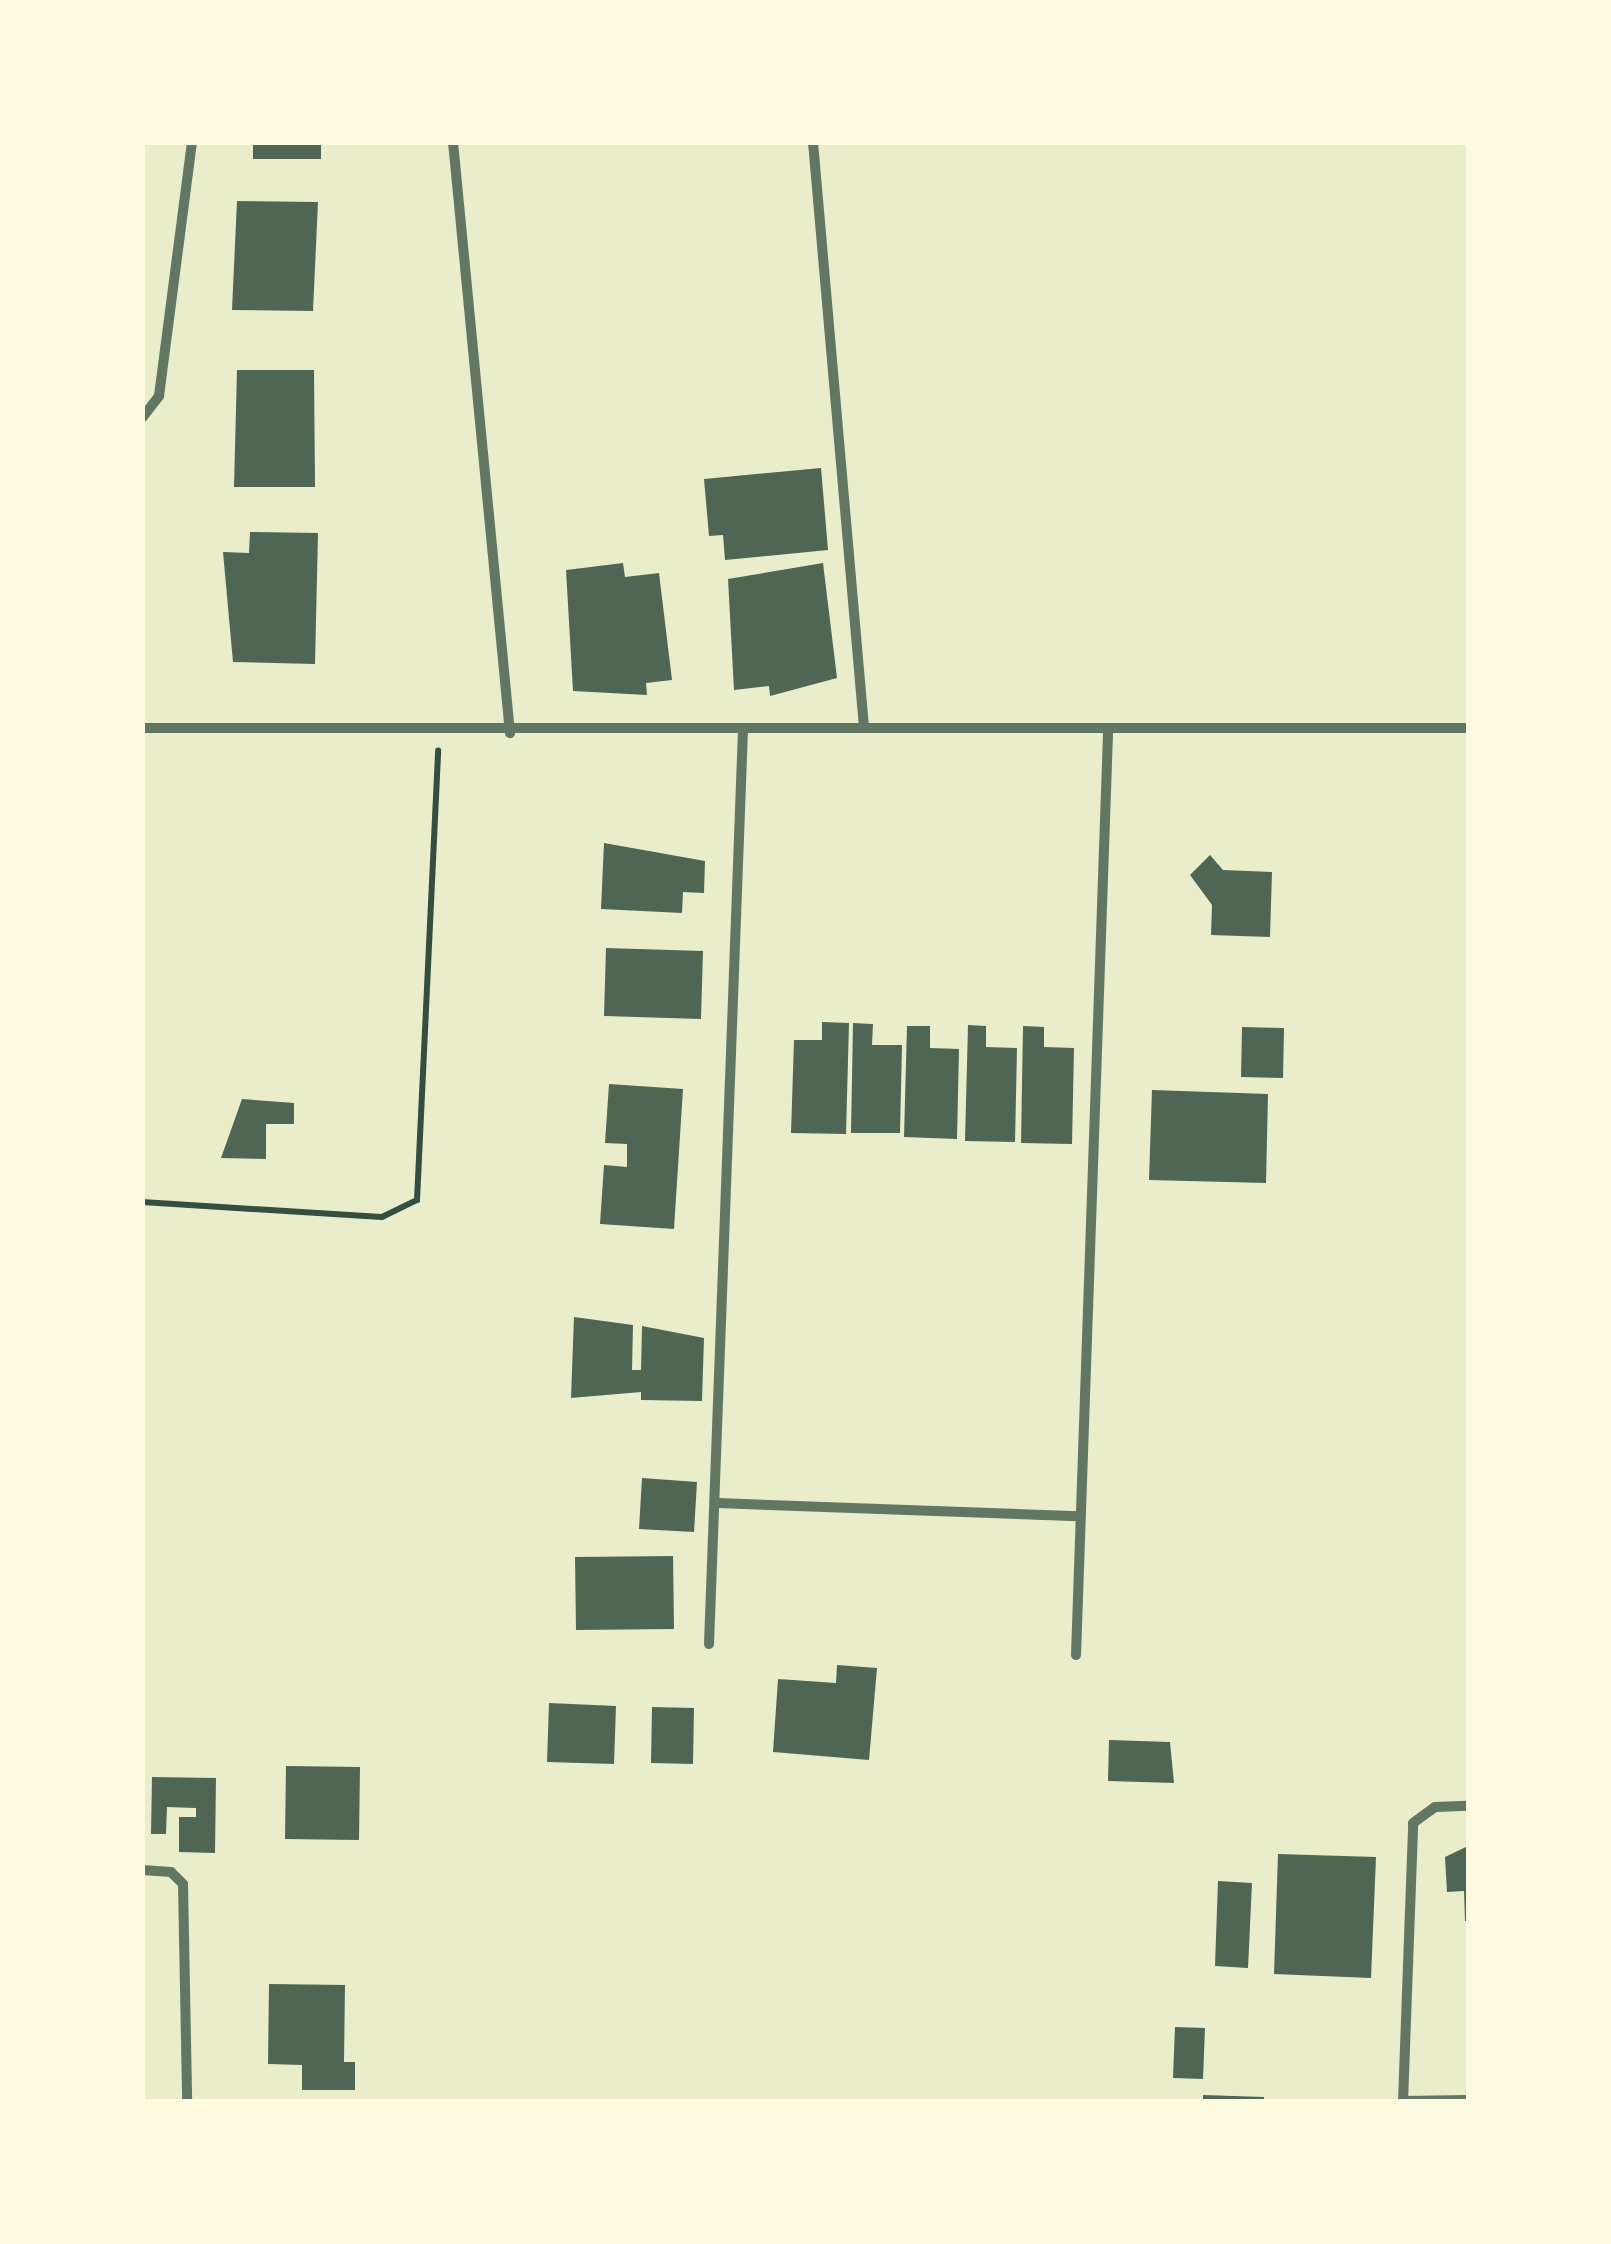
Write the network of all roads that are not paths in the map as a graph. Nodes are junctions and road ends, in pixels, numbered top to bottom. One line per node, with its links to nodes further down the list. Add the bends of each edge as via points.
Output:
1 (192, 142): 4 (street, via 159,396)
2 (453, 142): 9 (street)
3 (813, 142): 5 (street)
4 (142, 418)
5 (864, 727): 8 (street); 10 (street)
6 (142, 728): 9 (street)
7 (1468, 728): 10 (street)
8 (742, 730): 9 (street); 11 (street)
9 (510, 733)
10 (1108, 733): 12 (street)
11 (717, 1503): 12 (street); 13 (street)
12 (1078, 1516): 14 (street)
13 (709, 1644)
14 (1076, 1655)
15 (1468, 1806): 18 (street, via 1434,1807 1413,1823)
16 (142, 1870): 19 (street, via 172,1872 183,1884)
17 (1468, 2100): 18 (street)
18 (1403, 2101)
19 (186, 2102)

